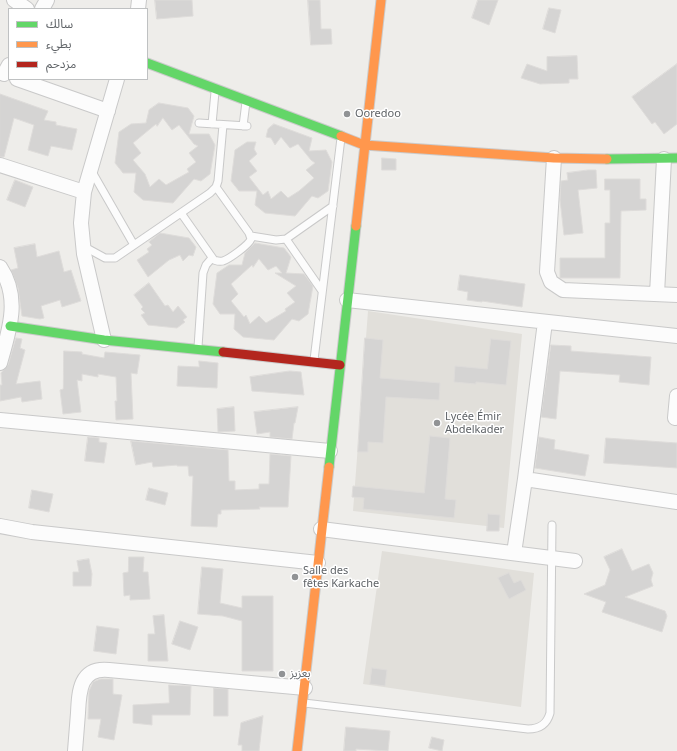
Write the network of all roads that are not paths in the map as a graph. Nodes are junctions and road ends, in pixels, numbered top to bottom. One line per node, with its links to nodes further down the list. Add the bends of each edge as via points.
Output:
1 (14, 0): 3 (street)
2 (381, 0): 14 (street)
3 (26, 8)
4 (148, 63): 7 (street)
5 (20, 80): 9 (street)
6 (117, 80): 9 (street)
7 (216, 90): 8 (street); 11 (lane)
8 (247, 100): 12 (lane, via 245,126); 13 (street)
9 (108, 110): 18 (street)
10 (199, 123): 11 (lane)
11 (212, 124): 12 (lane)
12 (223, 125): 19 (lane, via 220,175)
13 (342, 136): 14 (street); 21 (lane)
14 (364, 145): 15 (street); 32 (street)
15 (554, 158): 16 (street); 30 (street, via 547,272 551,282 563,290)
16 (670, 159): 30 (street)
17 (0, 165): 20 (street)
18 (90, 170): 20 (street); 25 (lane)
19 (216, 187): 22 (lane); 23 (lane)
20 (84, 192): 26 (street, via 81,223)
21 (333, 206): 24 (lane); 29 (lane)
22 (181, 213): 25 (lane); 27 (lane)
23 (251, 236): 24 (lane); 27 (lane, via 248,244 226,260 217,261)
24 (286, 239): 29 (lane)
25 (134, 245): 26 (lane, via 115,258 108,259)
26 (83, 246): 36 (street)
27 (212, 258): 37 (lane, via 203,273)
28 (0, 268): 34 (street, via 7,280 12,298)
29 (322, 291): 38 (lane)
30 (657, 294): 31 (street)
31 (677, 295)
32 (347, 300): 33 (street); 40 (street)
33 (545, 322): 35 (street); 45 (street)
34 (10, 326): 36 (street); 39 (street)
35 (677, 336)
36 (104, 340): 37 (street)
37 (198, 349): 38 (street)
38 (313, 362): 40 (street)
39 (0, 363)
40 (340, 365): 44 (street)
41 (677, 396): 42 (street)
42 (675, 418)
43 (0, 420): 44 (street)
44 (330, 451): 49 (street)
45 (525, 479): 46 (street); 50 (street)
46 (677, 502)
47 (552, 525): 51 (lane)
48 (0, 526): 53 (street, via 32,532)
49 (321, 529): 50 (street); 53 (street)
50 (514, 553): 51 (street)
51 (551, 558): 52 (street); 55 (lane, via 550,713 544,725 528,729)
52 (574, 561)
53 (318, 563): 54 (street)
54 (305, 688): 55 (street); 56 (street, via 98,670 88,675 81,684)
55 (303, 703): 57 (street)
56 (75, 751)
57 (297, 751)

